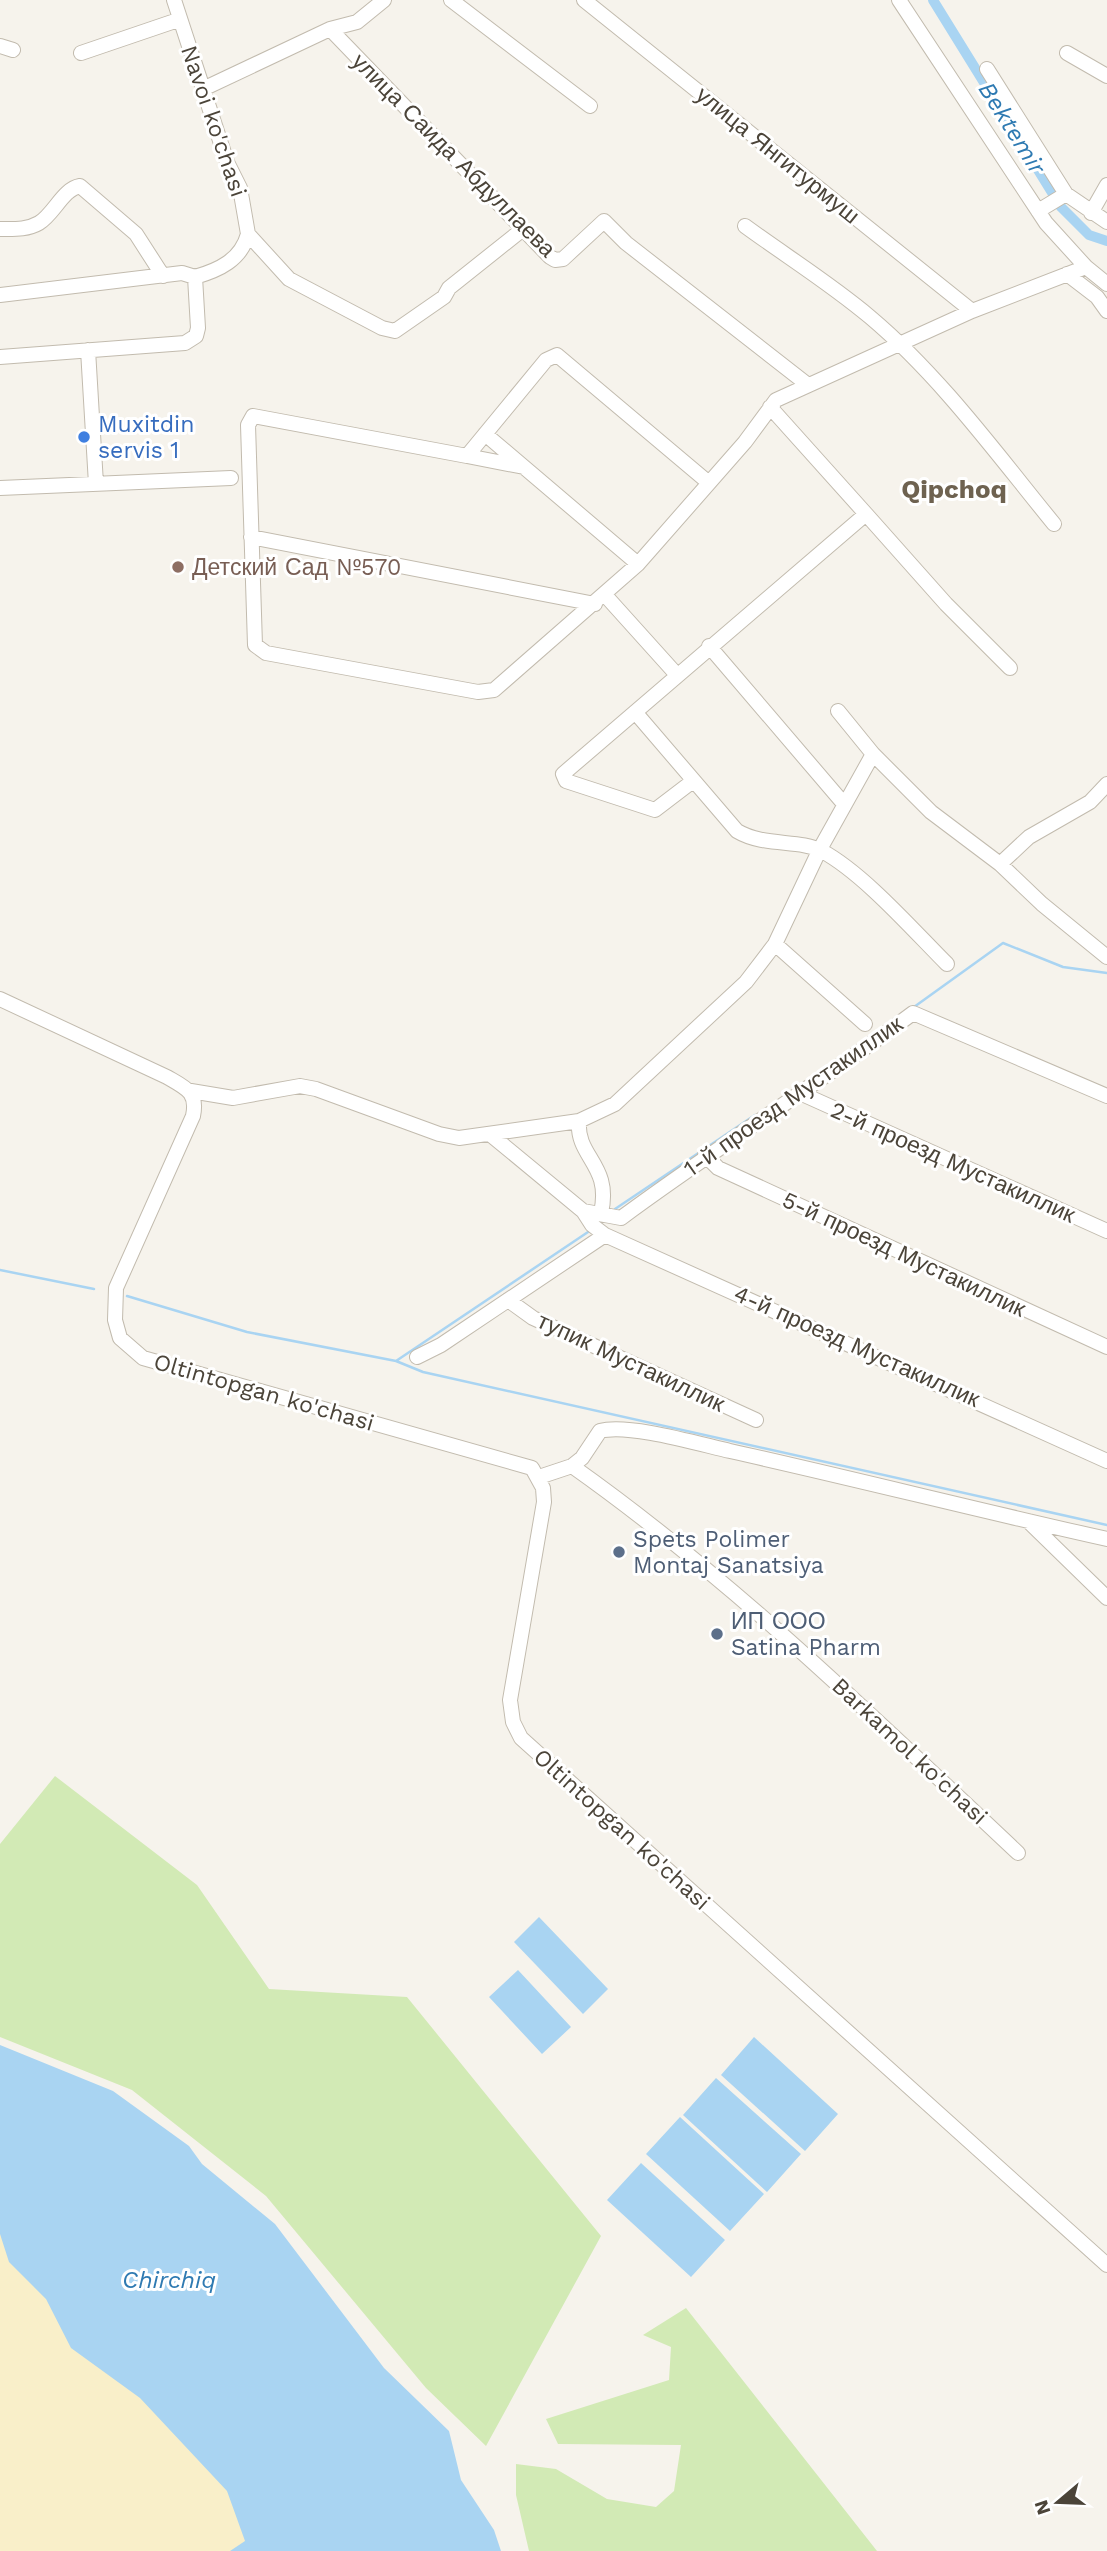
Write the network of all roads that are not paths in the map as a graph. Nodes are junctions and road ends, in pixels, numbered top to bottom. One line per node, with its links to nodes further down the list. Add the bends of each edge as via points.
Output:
1 (174, 0): 6 (street, Navoi ko'chasi)
2 (384, 0): 7 (street, via 357,22)
3 (451, 0): 13 (street)
4 (584, 0): 28 (street, улица Янгитурмуш)
5 (899, 0): 15 (street)
6 (178, 20): 8 (street); 12 (street, Navoi ko'chasi)
7 (330, 29): 12 (street); 20 (street, улица Саида Абдуллаева)
8 (81, 52)
9 (1067, 53): 11 (street)
10 (987, 69): 15 (street)
11 (1107, 76)
12 (205, 88): 21 (street, Navoi ko'chasi, via 227,162 240,188)
13 (590, 106)
14 (1107, 185): 16 (street)
15 (1053, 202): 16 (street); 22 (street)
16 (1091, 213): 17 (street)
17 (1107, 222)
18 (745, 226): 30 (street, via 869,316)
19 (0, 229): 24 (street, via 37,224 72,188 80,186 136,234)
20 (523, 229): 21 (street, via 449,288 444,298 395,331 289,279); 33 (street, улица Саида Абдуллаева, via 559,261 604,221)
21 (248, 234): 25 (street, via 244,248 230,261)
22 (1086, 267): 23 (street); 26 (street)
23 (1067, 274): 28 (street); 29 (street)
24 (163, 276): 25 (street, via 182,273); 27 (street)
25 (195, 277): 31 (street, via 198,328 191,341)
26 (1107, 284)
27 (0, 295)
28 (972, 311): 30 (street)
29 (1107, 311)
30 (900, 345): 33 (street); 43 (street)
31 (88, 350): 32 (street); 40 (street)
32 (0, 356)
33 (808, 385): 34 (street, via 782,396)
34 (770, 407): 39 (street); 42 (street)
35 (485, 434): 36 (street); 37 (street); 39 (street, via 546,360 557,355)
36 (467, 456): 37 (street); 44 (street, via 253,416 247,425)
37 (526, 468): 45 (street)
38 (231, 478): 40 (street)
39 (709, 483): 45 (street)
40 (96, 484): 41 (street)
41 (0, 488)
42 (866, 514): 47 (street); 48 (street)
43 (1054, 524)
44 (251, 537): 46 (street); 46 (street, via 253,635 255,645 266,653 486,692 502,684)
45 (639, 564): 46 (street)
46 (600, 600): 49 (street)
47 (709, 646): 49 (street); 55 (street)
48 (1010, 668)
49 (677, 676): 50 (street)
50 (635, 712): 53 (street); 53 (street, via 566,770 566,781 655,810)
51 (838, 712): 52 (street)
52 (873, 754): 55 (street); 57 (street, via 931,812)
53 (693, 781): 56 (street, via 746,837)
54 (1107, 784): 57 (street, via 1090,802 1029,837)
55 (844, 804): 56 (street)
56 (820, 849): 58 (street); 60 (street, via 864,883)
57 (1000, 864): 59 (street)
58 (775, 944): 62 (street); 66 (street, via 746,982 615,1104)
59 (1107, 957)
60 (947, 964)
61 (0, 999): 63 (street)
62 (865, 1024)
63 (191, 1091): 67 (street, via 233,1098 300,1086 439,1134 459,1138); 80 (street, Oltintopgan ko'chasi, via 193,1116 117,1288 115,1320 120,1338 131,1351 525,1465)
64 (800, 1093): 65 (street, 1-й проезд Мустакиллик, via 913,1013); 68 (street, 1-й проезд Мустакиллик); 72 (street, 2-й проезд Мустакиллик)
65 (1107, 1096)
66 (579, 1121): 67 (street); 70 (street, via 580,1140 602,1176)
67 (491, 1135): 69 (street)
68 (705, 1156): 71 (street, 1-й проезд Мустакиллик); 75 (street, 5-й проезд Мустакиллик, via 718,1168)
69 (583, 1211): 70 (street); 73 (street, via 592,1225)
70 (601, 1213): 71 (street)
71 (621, 1218): 73 (street)
72 (1107, 1231)
73 (609, 1236): 74 (street); 78 (street, 4-й проезд Мустакиллик)
74 (508, 1300): 76 (street); 77 (street, тупик Мустакиллик, via 533,1318)
75 (1107, 1347)
76 (417, 1357)
77 (756, 1420)
78 (1107, 1461)
79 (572, 1466): 80 (street); 81 (street, via 600,1431 612,1428 845,1475); 84 (street, Barkamol ko'chasi, via 641,1515 814,1662)
80 (539, 1477): 85 (street, Oltintopgan ko'chasi, via 544,1502 510,1700 521,1738)
81 (1028, 1521): 82 (street); 83 (street)
82 (1107, 1539)
83 (1107, 1598)
84 (1018, 1853)
85 (1107, 2265)

